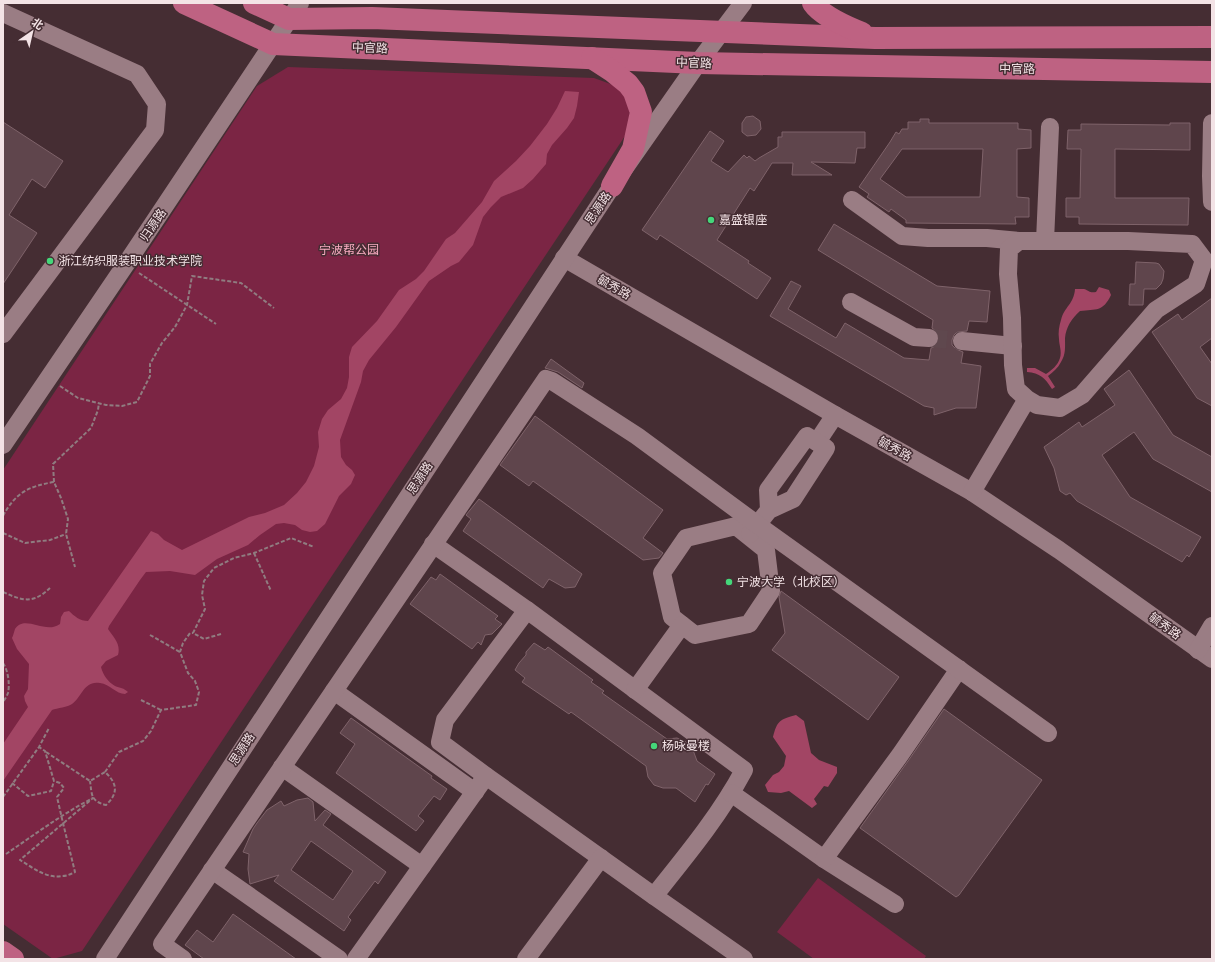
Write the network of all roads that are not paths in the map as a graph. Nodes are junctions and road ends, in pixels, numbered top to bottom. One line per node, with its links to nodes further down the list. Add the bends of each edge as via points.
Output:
1 (184, 3): 12 (main road, 中官路)
2 (254, 3): 6 (main road)
3 (354, 3): 8 (main road)
4 (743, 3): 9 (street, 思源路)
5 (813, 3): 11 (main road, via 817,9 845,27)
6 (295, 11): 8 (main road); 12 (street, 归源路)
7 (3, 13): 27 (street, via 136,74 157,104 155,130)
8 (372, 18): 9 (main road)
9 (723, 31): 11 (main road); 14 (street, 思源路)
10 (1212, 37): 11 (main road)
11 (875, 38)
12 (273, 44): 13 (main road, 中官路); 34 (street, 归源路)
13 (592, 58): 14 (main road, 中官路); 18 (main road, via 628,84 634,92 641,112 633,149)
14 (698, 63): 15 (main road, 中官路); 18 (street, 思源路)
15 (1212, 72)
16 (1212, 123): 20 (street)
17 (1050, 127): 22 (street)
18 (612, 186): 25 (street, 思源路)
19 (852, 200): 21 (street, via 902,236)
20 (1212, 202)
21 (1019, 241): 22 (street); 30 (street, via 1009,249 1008,274)
22 (1045, 241): 23 (street)
23 (1192, 244): 24 (street); 31 (street, via 1204,260 1196,284 1156,310 1082,395 1060,408 1037,405)
24 (1212, 245)
25 (564, 258): 32 (street, 毓秀路); 59 (street, 思源路)
26 (851, 302): 28 (street, via 914,337)
27 (5, 328)
28 (929, 338)
29 (962, 341): 30 (street)
30 (1013, 346): 31 (street, via 1016,389)
31 (1027, 399): 35 (street)
32 (835, 415): 33 (street); 35 (street, 毓秀路)
33 (817, 442): 36 (street, via 826,448 793,499); 36 (street, via 806,436 768,490)
34 (3, 445)
35 (972, 492): 42 (street, 毓秀路)
36 (769, 510): 37 (street)
37 (753, 531): 38 (street, via 637,436 546,379); 40 (street, via 736,526 686,538 662,573 672,618); 40 (street, via 766,550 771,591 749,624 695,634); 43 (street)
38 (433, 544): 39 (street); 45 (street)
39 (527, 610): 44 (street); 48 (street, via 445,720 440,742)
40 (682, 625): 44 (street)
41 (1212, 626): 42 (street)
42 (1207, 651)
43 (959, 669): 46 (street); 52 (street)
44 (635, 690): 50 (street, via 744,770)
45 (334, 691): 47 (street); 49 (street)
46 (1048, 733)
47 (282, 767): 53 (street); 54 (street)
48 (486, 776): 49 (street); 51 (street)
49 (475, 792): 53 (street)
50 (731, 793): 52 (street); 55 (street)
51 (601, 858): 55 (street); 63 (street)
52 (824, 859): 56 (street)
53 (422, 866): 62 (street)
54 (212, 870): 60 (street, via 162,944); 61 (street)
55 (654, 896): 64 (street)
56 (895, 904)
57 (3, 952): 58 (main road)
58 (13, 959)
59 (105, 959)
60 (183, 959)
61 (339, 959)
62 (356, 959)
63 (526, 959)
64 (744, 959)

